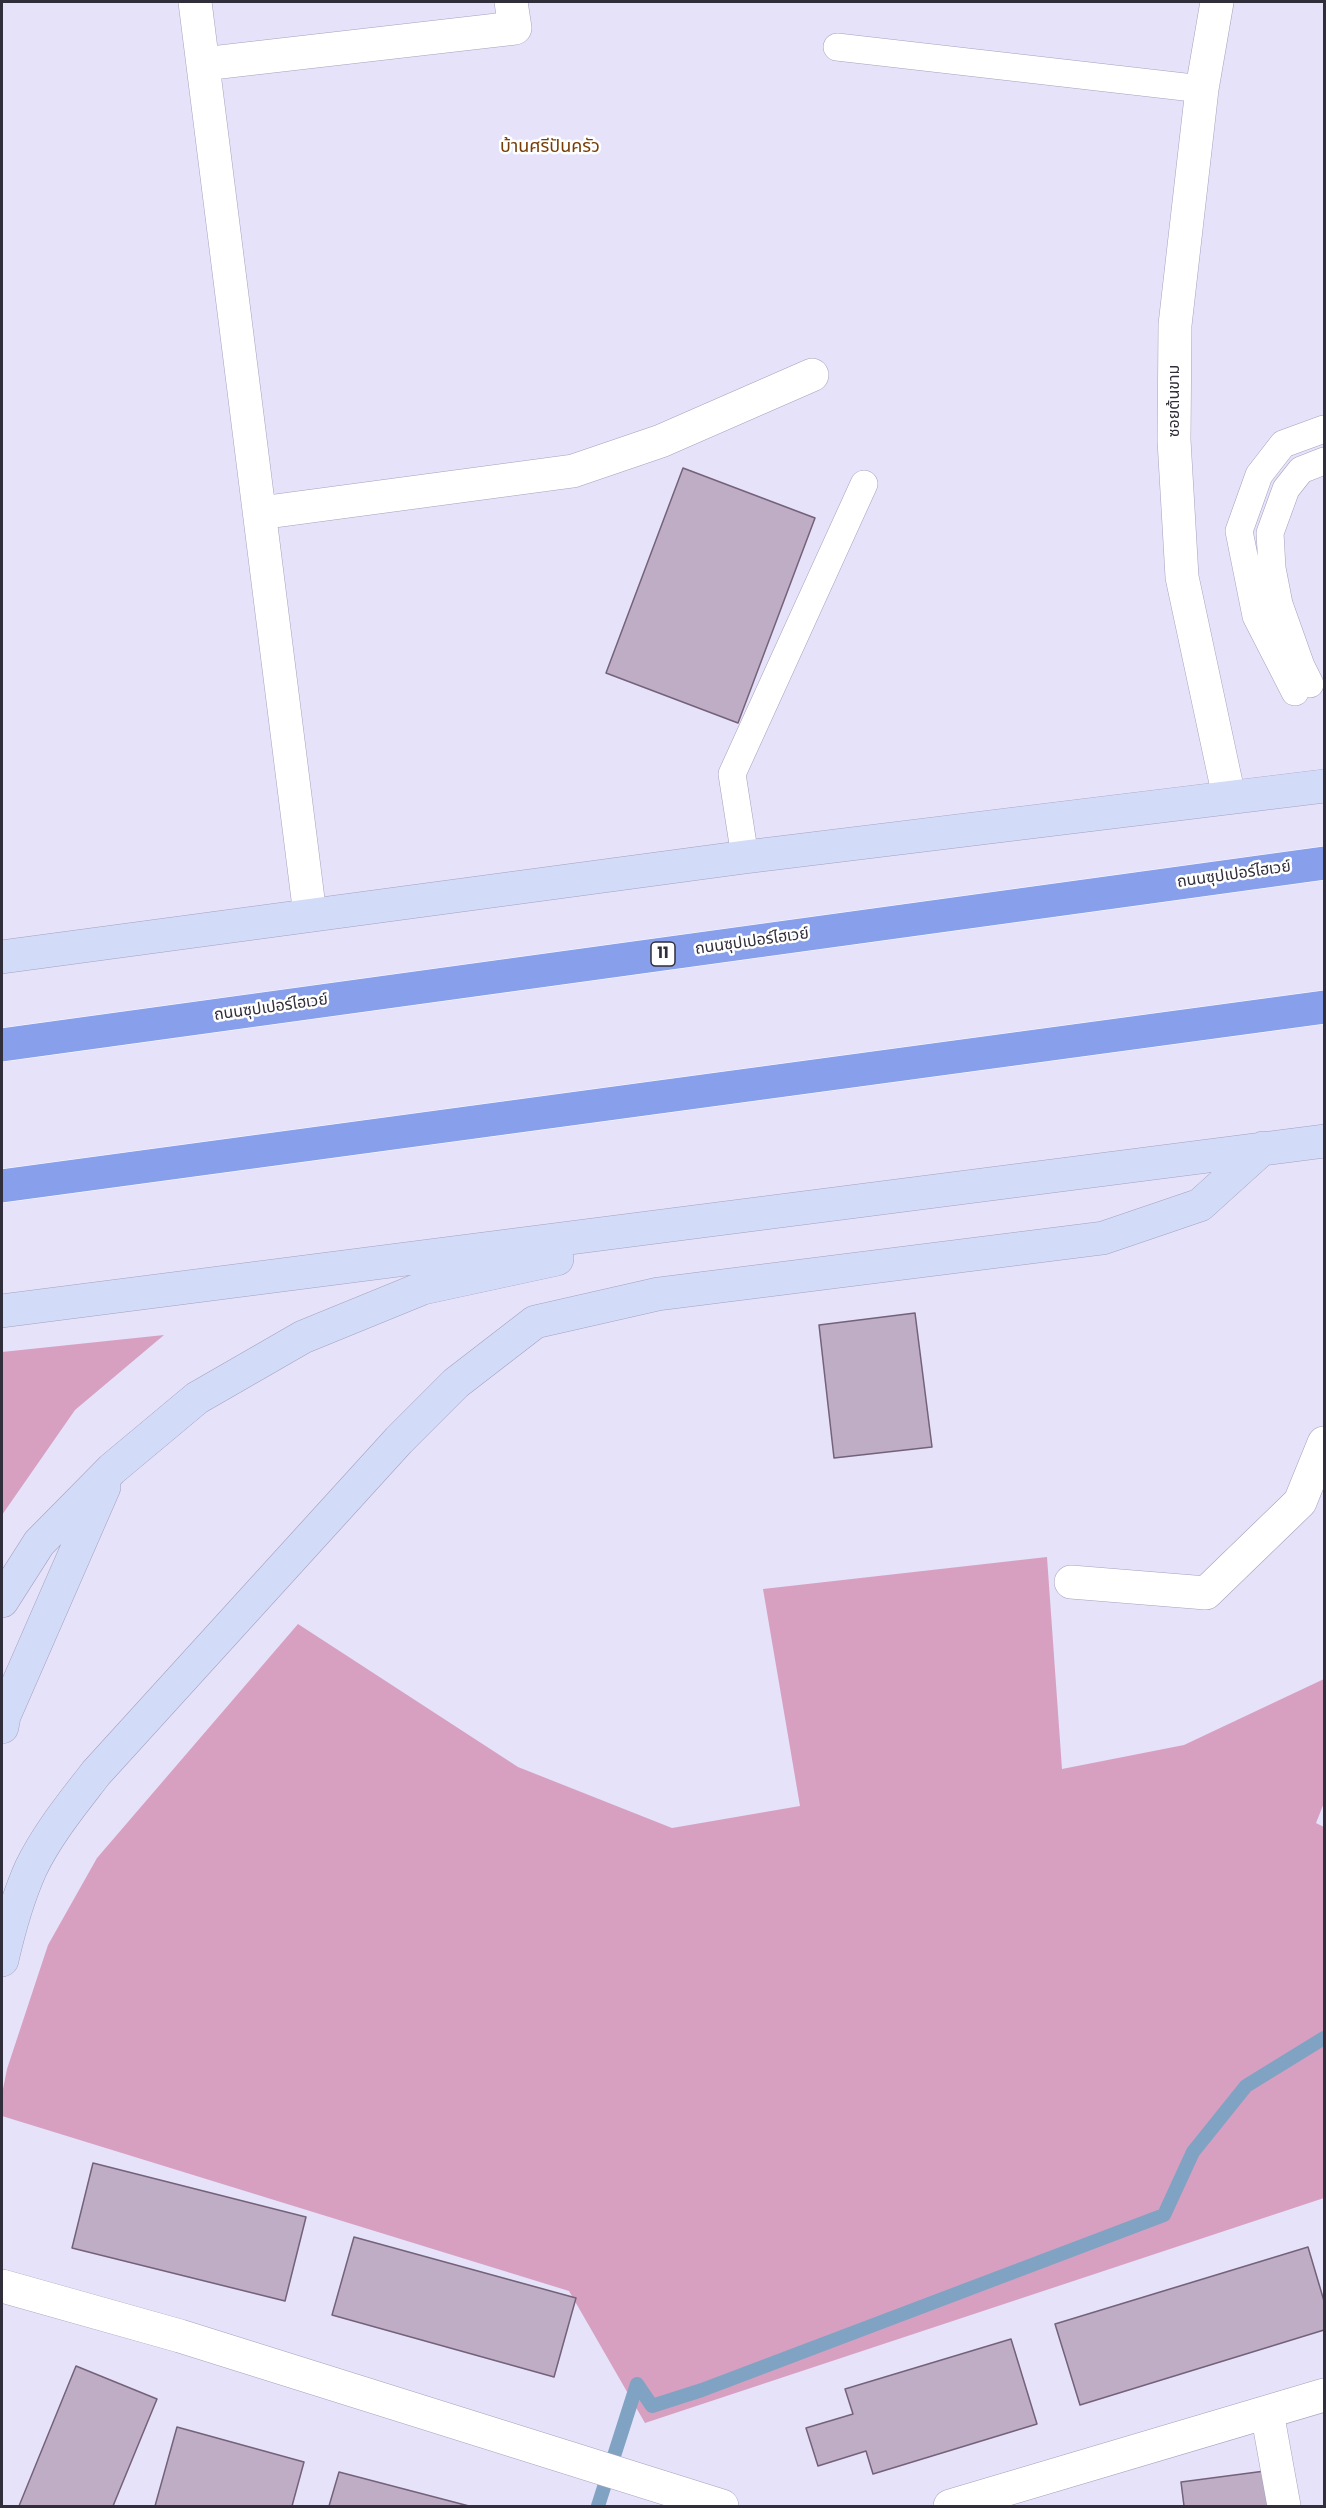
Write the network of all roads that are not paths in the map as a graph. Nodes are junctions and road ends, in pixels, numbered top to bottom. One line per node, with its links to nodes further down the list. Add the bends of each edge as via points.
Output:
1 (195, 2): 5 (street)
2 (511, 2): 5 (street, via 515,28)
3 (1217, 2): 6 (street, ซอยต้นขาม)
4 (837, 47): 6 (lane)
5 (203, 63): 11 (street)
6 (1202, 89): 13 (street, ซอยต้นขาม, via 1175,325 1174,440 1182,577)
7 (812, 375): 11 (street, via 661,441 573,471)
8 (1324, 429): 9 (lane, via 1283,444 1259,475 1239,531 1256,616 1303,688 1301,666 1279,604 1270,533 1286,489 1301,470)
9 (1324, 461)
10 (864, 484): 14 (lane, via 732,774)
11 (260, 513): 16 (street)
12 (1324, 786): 13 (main road)
13 (1229, 798): 14 (main road)
14 (745, 857): 16 (main road)
15 (1324, 863): 19 (highway, ถนนซุปเปอร์ไฮเวย์ / 11)
16 (310, 915): 17 (main road)
17 (2, 957)
18 (1324, 1007): 22 (highway)
19 (2, 1045)
20 (1324, 1141): 21 (main road)
21 (1263, 1148): 23 (main road); 30 (main road, via 1200,1205 1103,1238 658,1294 535,1322 456,1383 399,1440 96,1773 58,1823 31,1868 10,1924)
22 (2, 1186)
23 (777, 1211): 24 (main road); 26 (main road, via 423,1288 303,1337 197,1398)
24 (2, 1311)
25 (1324, 1443): 27 (street, via 1300,1502 1206,1593)
26 (112, 1469): 28 (main road, via 39,1543); 29 (main road)
27 (1071, 1582)
28 (2, 1601)
29 (2, 1727)
30 (2, 1960)
31 (5, 2296): 34 (street, via 180,2336)
32 (1324, 2395): 33 (street)
33 (1267, 2412): 35 (street); 36 (street)
34 (722, 2506)
35 (950, 2506)
36 (1284, 2506)

